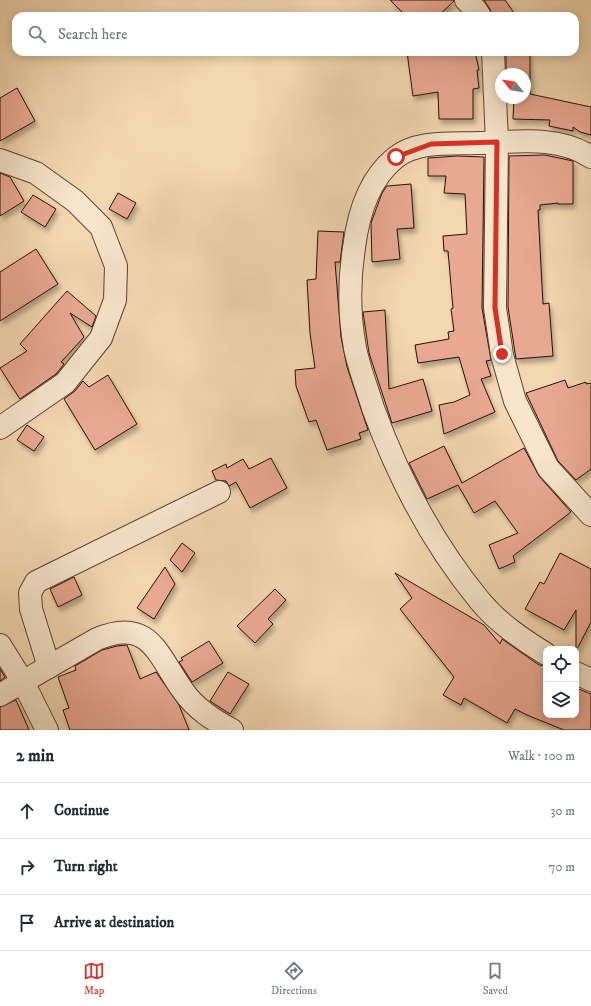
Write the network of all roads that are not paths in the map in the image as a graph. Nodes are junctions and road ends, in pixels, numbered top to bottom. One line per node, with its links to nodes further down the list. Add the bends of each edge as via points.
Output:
1 (466, 0): 2 (street)
2 (477, 12)
3 (492, 56): 4 (street)
4 (497, 142): 5 (street, via 536,141 569,146); 9 (street, via 495,308 502,354 515,401 548,468); 11 (street, via 431,144 396,157 381,172 371,187 360,214 350,272 351,312 355,348 380,427 402,479 436,541 481,602 508,628)
5 (591, 157)
6 (0, 160): 7 (street, via 36,173 74,201 101,227 116,266 115,300 102,338 65,383)
7 (0, 428)
8 (219, 492): 12 (street, via 36,582 30,593 31,609)
9 (591, 515)
10 (0, 645): 15 (street)
11 (543, 652)
12 (49, 667): 15 (street); 18 (street, via 109,634 123,632 138,635 151,642 194,704 216,722)
13 (579, 674): 14 (street)
14 (591, 680)
15 (23, 682): 16 (street); 17 (street)
16 (0, 695)
17 (47, 730)
18 (232, 730)

